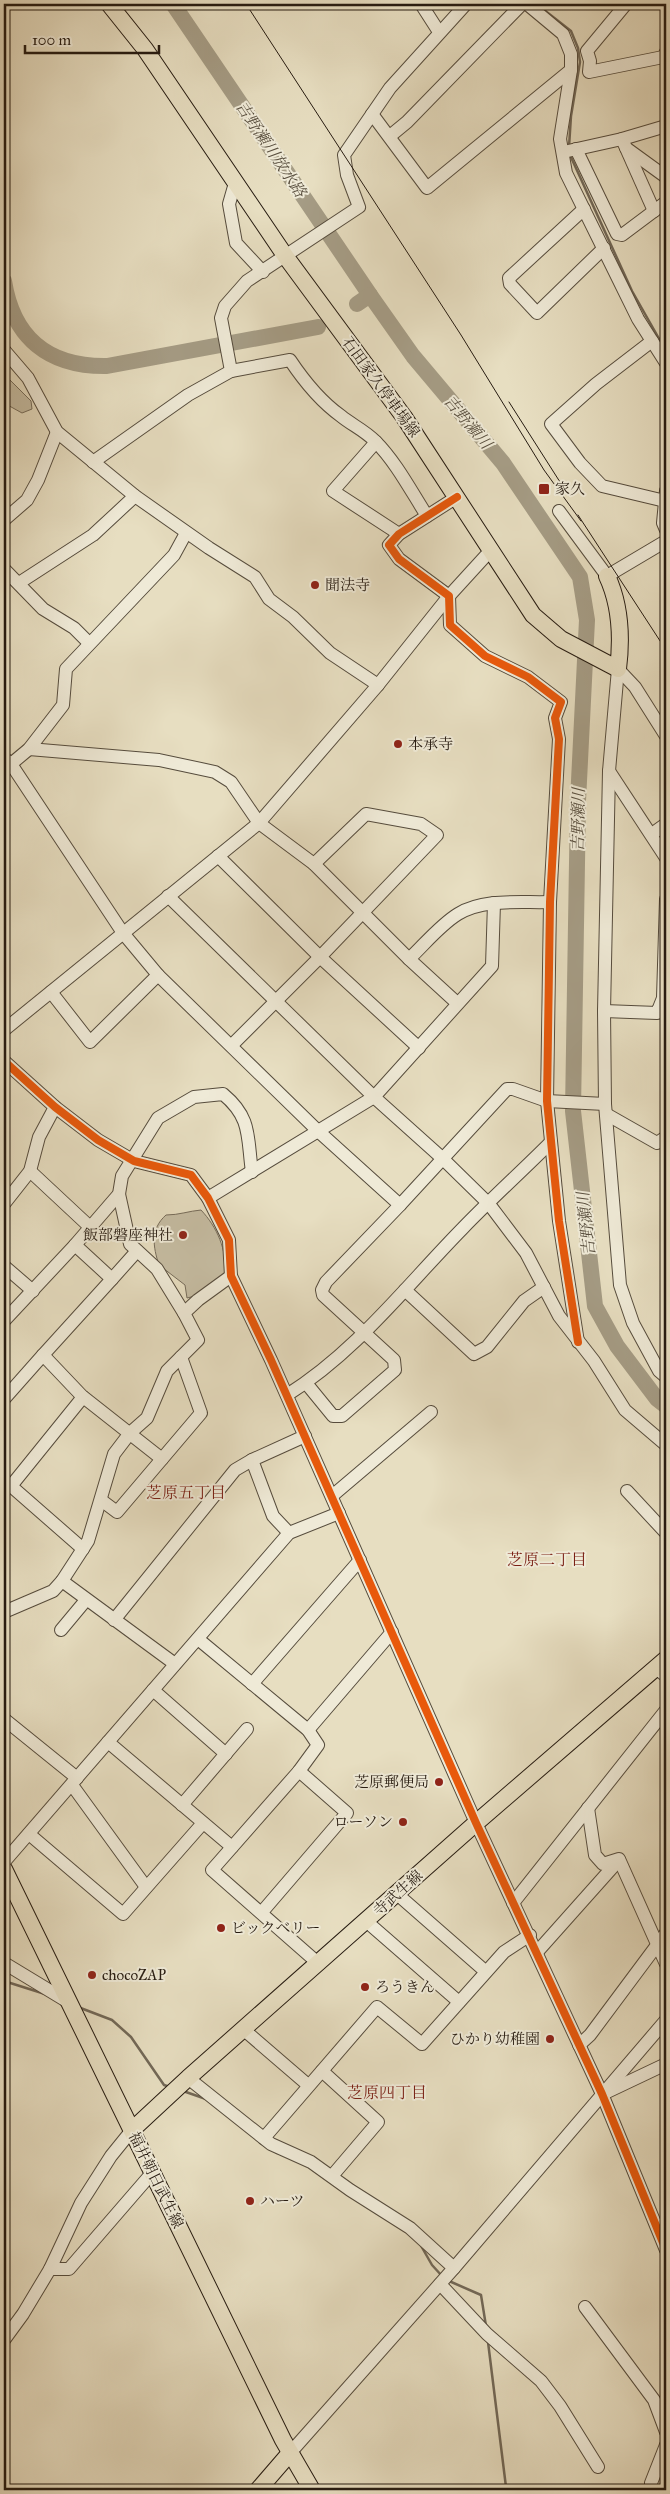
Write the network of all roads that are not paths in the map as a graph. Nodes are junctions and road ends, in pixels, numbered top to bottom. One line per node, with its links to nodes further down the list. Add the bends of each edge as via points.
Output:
1 (109, 4): 16 (main road, 石田家久停車場線, via 145,49)
2 (421, 4): 7 (street)
3 (466, 4): 7 (street)
4 (522, 4): 12 (street)
5 (527, 4): 9 (street, via 563,34 571,54)
6 (626, 4): 8 (street, via 587,50 589,72)
7 (439, 32): 10 (street, via 390,88)
8 (665, 56)
9 (571, 70): 12 (street, via 427,188); 14 (street, via 561,127)
10 (372, 114): 12 (street); 21 (street, via 344,155 347,175 359,205)
11 (666, 126): 13 (street)
12 (390, 136)
13 (624, 144): 14 (street); 15 (street); 19 (street)
14 (569, 151): 18 (street, via 566,173); 19 (street, via 617,234 622,235)
15 (666, 177)
16 (235, 183): 21 (main road, 石田家久停車場線); 22 (street, via 229,204 236,243)
17 (666, 202): 19 (street)
18 (584, 209): 20 (street); 20 (street, via 509,278 510,284 537,313)
19 (654, 211)
20 (604, 248): 23 (street)
21 (286, 257): 22 (street); 32 (main road, 石田家久停車場線, via 404,417)
22 (263, 272): 26 (street, via 240,289 225,306 221,318)
23 (652, 341): 25 (street); 31 (street, via 551,424 580,464 602,486)
24 (4, 350): 27 (street, via 28,378)
25 (666, 363)
26 (230, 371): 28 (street, via 290,360 303,381 323,401); 29 (street)
27 (57, 432): 29 (street); 35 (street, via 27,500)
28 (376, 442): 34 (street, via 397,468); 38 (street, via 333,491)
29 (93, 462): 30 (street)
30 (135, 496): 37 (street); 43 (street, via 93,534)
31 (666, 496): 36 (street, via 663,523)
32 (457, 498): 34 (street); 40 (main road, 石田家久停車場線)
33 (559, 511): 42 (street)
34 (427, 516): 38 (street)
35 (4, 520)
36 (666, 530)
37 (186, 533): 45 (street, via 174,555); 47 (street, via 255,577 269,599 330,653)
38 (399, 534): 44 (street, via 389,545 399,559)
39 (666, 541): 42 (street)
40 (490, 550): 44 (street); 46 (main road, 石田家久停車場線, via 533,615 553,634)
41 (4, 569): 43 (street)
42 (607, 576): 46 (main road, via 618,612 620,650)
43 (19, 583): 45 (street, via 43,609 74,628)
44 (449, 596): 47 (street); 60 (street, via 450,626 485,656 528,677 561,702 555,718 559,739)
45 (89, 643): 49 (street, via 66,669 63,706)
46 (612, 666): 48 (street, via 635,686); 51 (street)
47 (378, 685): 52 (street)
48 (666, 736)
49 (29, 749): 50 (street); 52 (street, via 158,760 209,770 231,782)
50 (7, 761): 63 (street)
51 (609, 771): 54 (street); 70 (street)
52 (259, 824): 55 (street); 57 (street)
53 (666, 824): 54 (street)
54 (652, 834): 56 (street)
55 (218, 856): 58 (street); 64 (street)
56 (666, 858)
57 (314, 864): 62 (street); 62 (street, via 366,814 420,824 437,835)
58 (168, 896): 63 (street); 68 (street)
59 (666, 899): 70 (street, via 663,998 657,1013)
60 (550, 902): 61 (street); 76 (street)
61 (494, 903): 65 (street, via 456,914); 69 (street, via 492,966)
62 (362, 912): 64 (street); 65 (street)
63 (123, 933): 66 (street); 67 (street)
64 (320, 957): 68 (street); 73 (street)
65 (408, 959): 69 (street)
66 (158, 975): 67 (street, via 90,1042); 72 (street)
67 (51, 992): 71 (street)
68 (276, 1001): 72 (street); 75 (street)
69 (457, 1003): 73 (street)
70 (604, 1011): 78 (street)
71 (4, 1030)
72 (232, 1045): 79 (street)
73 (419, 1048): 75 (street)
74 (4, 1060): 77 (street)
75 (374, 1097): 79 (street); 82 (street)
76 (547, 1101): 78 (street, via 584,1103); 81 (street); 82 (street, via 507,1089)
77 (55, 1107): 83 (street, via 98,1140); 84 (street, via 39,1137)
78 (606, 1109): 80 (street, via 657,1143); 106 (street, via 620,1285 633,1323 659,1371)
79 (317, 1130): 85 (street); 90 (street)
80 (666, 1137)
81 (550, 1143): 89 (street); 103 (street, via 558,1221)
82 (442, 1158): 89 (street); 90 (street)
83 (134, 1160): 85 (street, via 158,1118 194,1097 223,1094 245,1119); 86 (street, via 122,1176); 87 (street, via 191,1175)
84 (30, 1170): 88 (street); 91 (street)
85 (252, 1172): 87 (street)
86 (119, 1194): 91 (street); 93 (street, via 130,1244)
87 (208, 1198): 95 (street, via 229,1240)
88 (4, 1204)
89 (489, 1204): 97 (street, via 526,1253); 98 (street)
90 (400, 1205): 102 (street, via 323,1286 323,1295)
91 (90, 1227): 92 (street)
92 (75, 1245): 96 (street); 99 (street)
93 (137, 1251): 96 (street); 100 (street, via 157,1269)
94 (4, 1266): 99 (street)
95 (231, 1276): 100 (street); 108 (street)
96 (112, 1279): 104 (street)
97 (544, 1286): 98 (street, via 524,1301 487,1347 474,1354); 103 (street, via 559,1316)
98 (405, 1290): 102 (street)
99 (33, 1291): 101 (street)
100 (184, 1313): 105 (street, via 198,1340)
101 (4, 1321)
102 (364, 1332): 107 (street); 107 (street, via 394,1360 395,1370 387,1379 338,1417 333,1416)
103 (578, 1342): 114 (street, via 625,1410)
104 (43, 1355): 109 (street); 110 (street)
105 (181, 1357): 112 (street, via 167,1371 147,1418); 115 (street, via 201,1413)
106 (666, 1377)
107 (306, 1382): 108 (street)
108 (287, 1395): 113 (street)
109 (83, 1397): 112 (street); 123 (street, via 11,1486)
110 (4, 1399)
111 (431, 1412): 118 (street)
112 (130, 1433): 115 (street); 119 (street, via 114,1454)
113 (305, 1436): 116 (street); 118 (street)
114 (666, 1445)
115 (162, 1459): 119 (street, via 117,1512)
116 (252, 1460): 121 (street, via 273,1516); 128 (street, via 234,1470)
117 (627, 1491): 122 (street)
118 (332, 1496): 120 (street)
119 (101, 1500): 123 (street)
120 (339, 1513): 121 (street); 124 (street)
121 (289, 1533): 131 (street)
122 (666, 1533)
123 (83, 1549): 125 (street)
124 (360, 1560): 130 (street); 134 (street)
125 (62, 1581): 126 (street); 127 (street, via 53,1591)
126 (86, 1600): 128 (street); 129 (street)
127 (4, 1612)
128 (114, 1620): 132 (street)
129 (61, 1630)
130 (392, 1632): 139 (street); 147 (street)
131 (198, 1639): 132 (street); 134 (street)
132 (175, 1664): 135 (street)
133 (663, 1668): 147 (main road, 寺武生線)
134 (252, 1684): 139 (street)
135 (153, 1690): 140 (street); 141 (street)
136 (666, 1710): 145 (street)
137 (4, 1719): 143 (street)
138 (247, 1729): 141 (street)
139 (308, 1730): 142 (street, via 318,1745)
140 (108, 1742): 143 (street); 144 (street)
141 (226, 1754): 144 (street)
142 (298, 1772): 149 (street); 156 (street, via 347,1813)
143 (75, 1781): 148 (street); 153 (street)
144 (182, 1805): 146 (street)
145 (588, 1808): 150 (street, via 595,1855 603,1864); 155 (street)
146 (203, 1823): 149 (street); 153 (street)
147 (476, 1823): 154 (main road, 寺武生線); 155 (street)
148 (29, 1834): 151 (street); 153 (street, via 123,1914)
149 (232, 1847): 156 (street, via 212,1870)
150 (619, 1860): 160 (street); 161 (street)
151 (4, 1862)
152 (4, 1869): 167 (main road, 福井朝日武生線)
153 (146, 1887)
154 (397, 1894): 157 (main road, 寺武生線); 165 (street)
155 (513, 1903): 159 (street)
156 (262, 1912): 163 (street)
157 (366, 1921): 163 (main road, 寺武生線); 166 (street)
158 (666, 1933): 160 (street)
159 (530, 1935): 161 (street); 165 (street, via 504,1952)
160 (657, 1945): 164 (street); 170 (street, via 590,2035)
161 (537, 1952): 170 (street)
162 (4, 1963): 167 (street)
163 (319, 1964): 169 (main road, 寺武生線)
164 (666, 1964)
165 (485, 1971): 166 (street)
166 (459, 2002): 172 (street, via 422,2044 377,2007)
167 (70, 2004): 176 (main road, 福井朝日武生線)
168 (666, 2020): 175 (street)
169 (243, 2029): 173 (main road, 寺武生線); 174 (street)
170 (579, 2045): 175 (street)
171 (666, 2064): 175 (street)
172 (322, 2071): 174 (street); 179 (street, via 378,2122)
173 (188, 2078): 176 (main road, 寺武生線); 177 (street)
174 (308, 2085): 177 (street)
175 (602, 2094): 180 (street); 181 (street)
176 (132, 2130): 178 (main road, 福井朝日武生線); 182 (street, via 81,2203)
177 (264, 2138): 179 (street)
178 (152, 2173): 182 (street, via 69,2268); 188 (main road, 福井朝日武生線)
179 (332, 2176): 181 (street, via 410,2228)
180 (666, 2250)
181 (454, 2268): 183 (street)
182 (50, 2269): 185 (street)
183 (440, 2284): 188 (street); 189 (street, via 487,2334 541,2382)
184 (585, 2307): 186 (street, via 654,2400)
185 (4, 2340)
186 (666, 2432)
187 (666, 2445): 190 (street)
188 (290, 2453): 191 (main road); 192 (main road, 福井朝日武生線)
189 (598, 2467)
190 (651, 2483)
191 (258, 2490)
192 (312, 2490)

